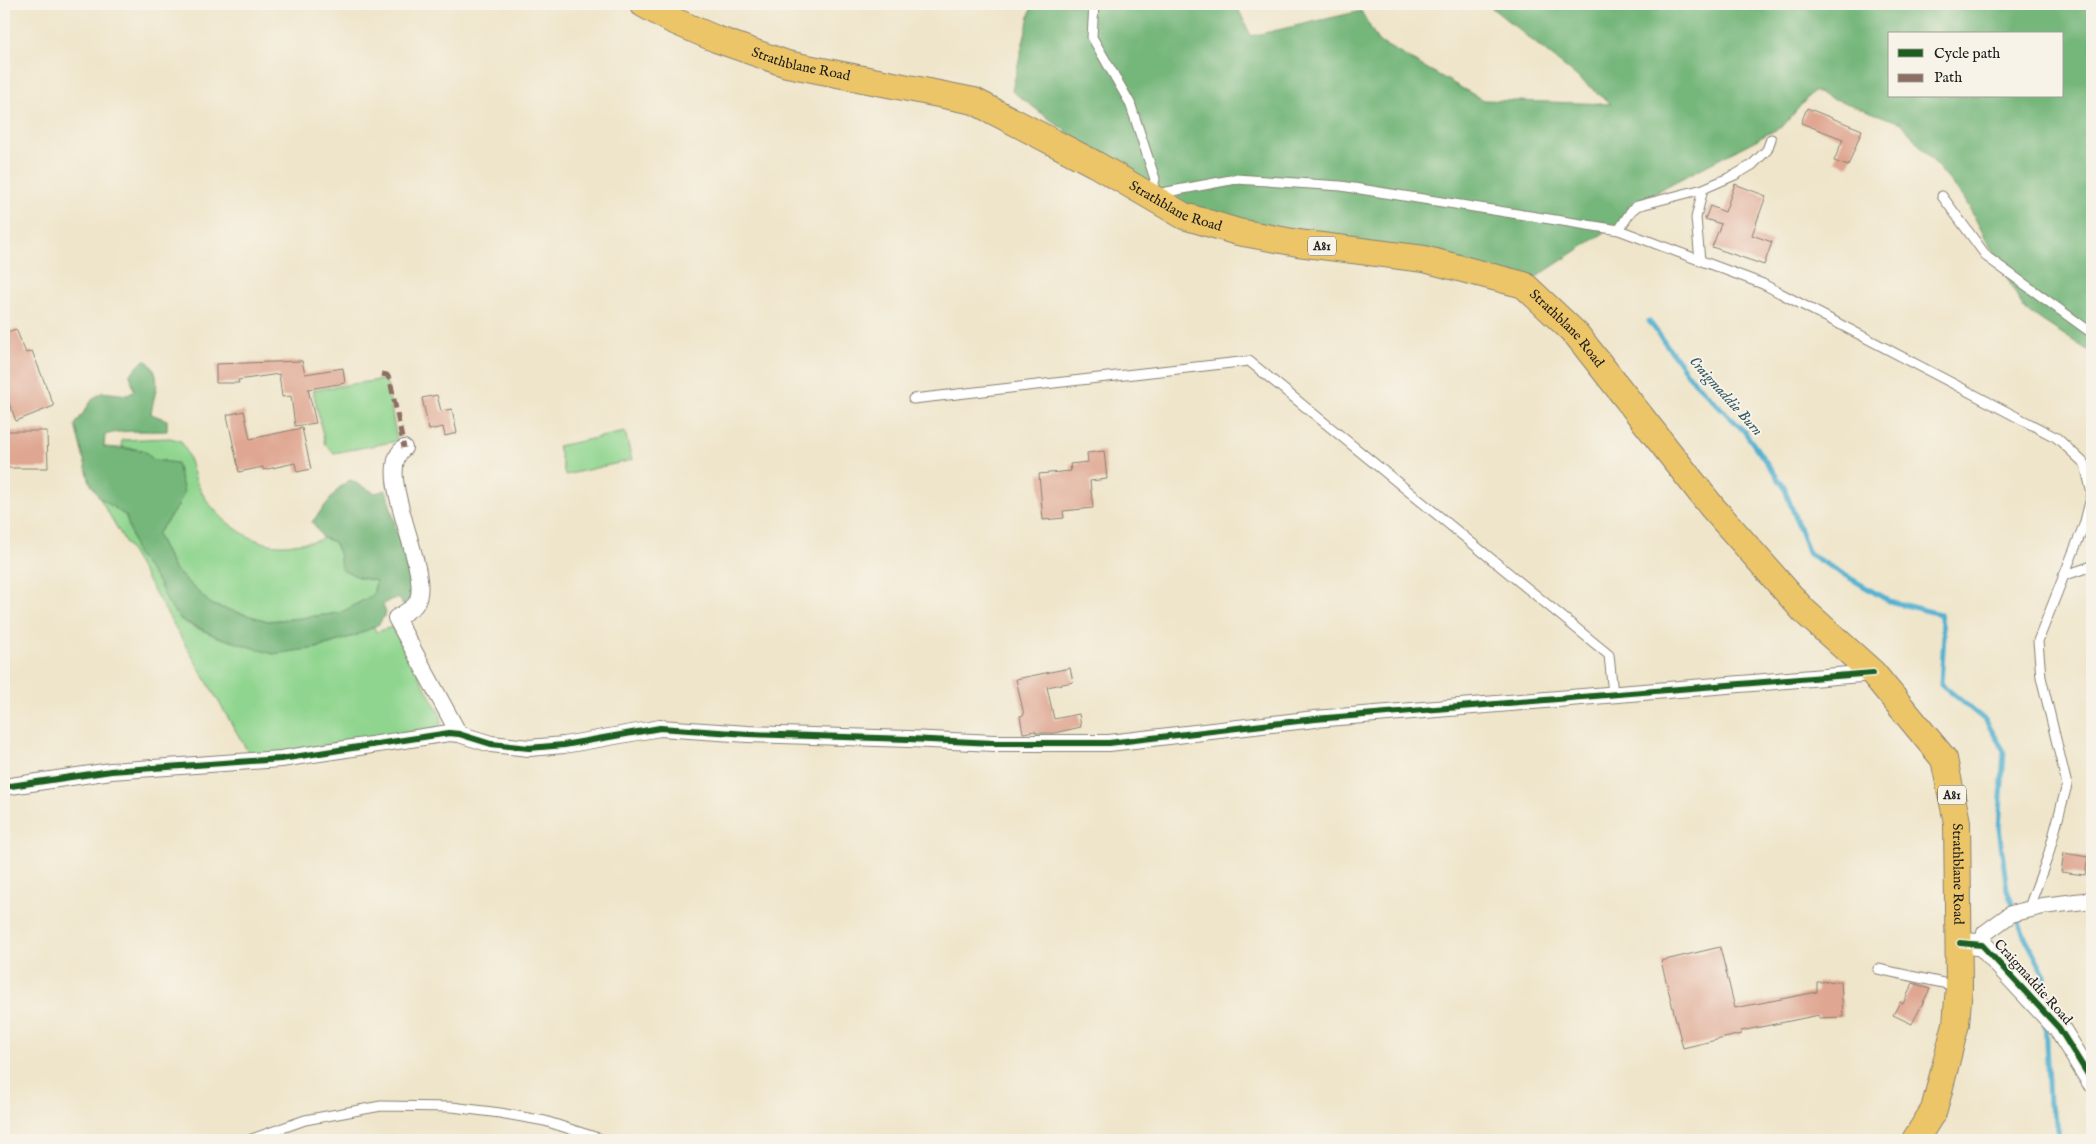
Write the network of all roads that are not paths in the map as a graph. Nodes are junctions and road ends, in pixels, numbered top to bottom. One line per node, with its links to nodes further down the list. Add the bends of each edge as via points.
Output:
1 (643, 4): 13 (main road, Strathblane Road / A81, via 716,39 788,64 974,101 1095,164 1184,216 1238,232 1298,243 1424,259 1524,285 1576,334 1712,507 1804,611)
2 (1094, 4): 6 (lane, via 1092,37 1130,103 1155,178 1151,195 1236,179 1341,186)
3 (1771, 139): 4 (lane, via 1767,150 1752,165)
4 (1702, 189): 6 (lane, via 1637,206); 7 (lane, via 1696,218)
5 (1942, 196): 8 (lane, via 1987,258)
6 (1619, 230): 7 (lane)
7 (1700, 260): 12 (lane, via 1763,284 2057,438 2085,464 2092,494 2084,525)
8 (2092, 333)
9 (913, 399): 14 (lane, via 1249,361 1609,655)
10 (404, 448): 15 (street, via 394,460 398,498 420,582 415,605 396,618)
11 (2092, 566): 12 (lane)
12 (2063, 576): 18 (lane, via 2038,641 2041,677 2067,785 2048,856)
13 (1872, 673): 14 (street); 19 (main road, Strathblane Road / A81, via 1944,759 1957,822)
14 (1613, 694): 15 (street, via 1315,719 1109,743 994,744 660,728 530,748 491,744)
15 (459, 734): 16 (street, via 281,759 111,771)
16 (4, 787)
17 (2092, 900): 18 (street)
18 (2028, 910): 19 (street, via 2011,914)
19 (1971, 944): 21 (main road, Strathblane Road / A81); 22 (street, Craigmaddie Road, via 2059,1028)
20 (1878, 968): 21 (lane)
21 (1959, 987): 25 (main road, Strathblane Road / A81, via 1956,1024 1934,1110)
22 (2092, 1081)
23 (249, 1140): 24 (lane, via 305,1120 381,1106 452,1107 500,1113 545,1121)
24 (604, 1140)
25 (1915, 1140)

